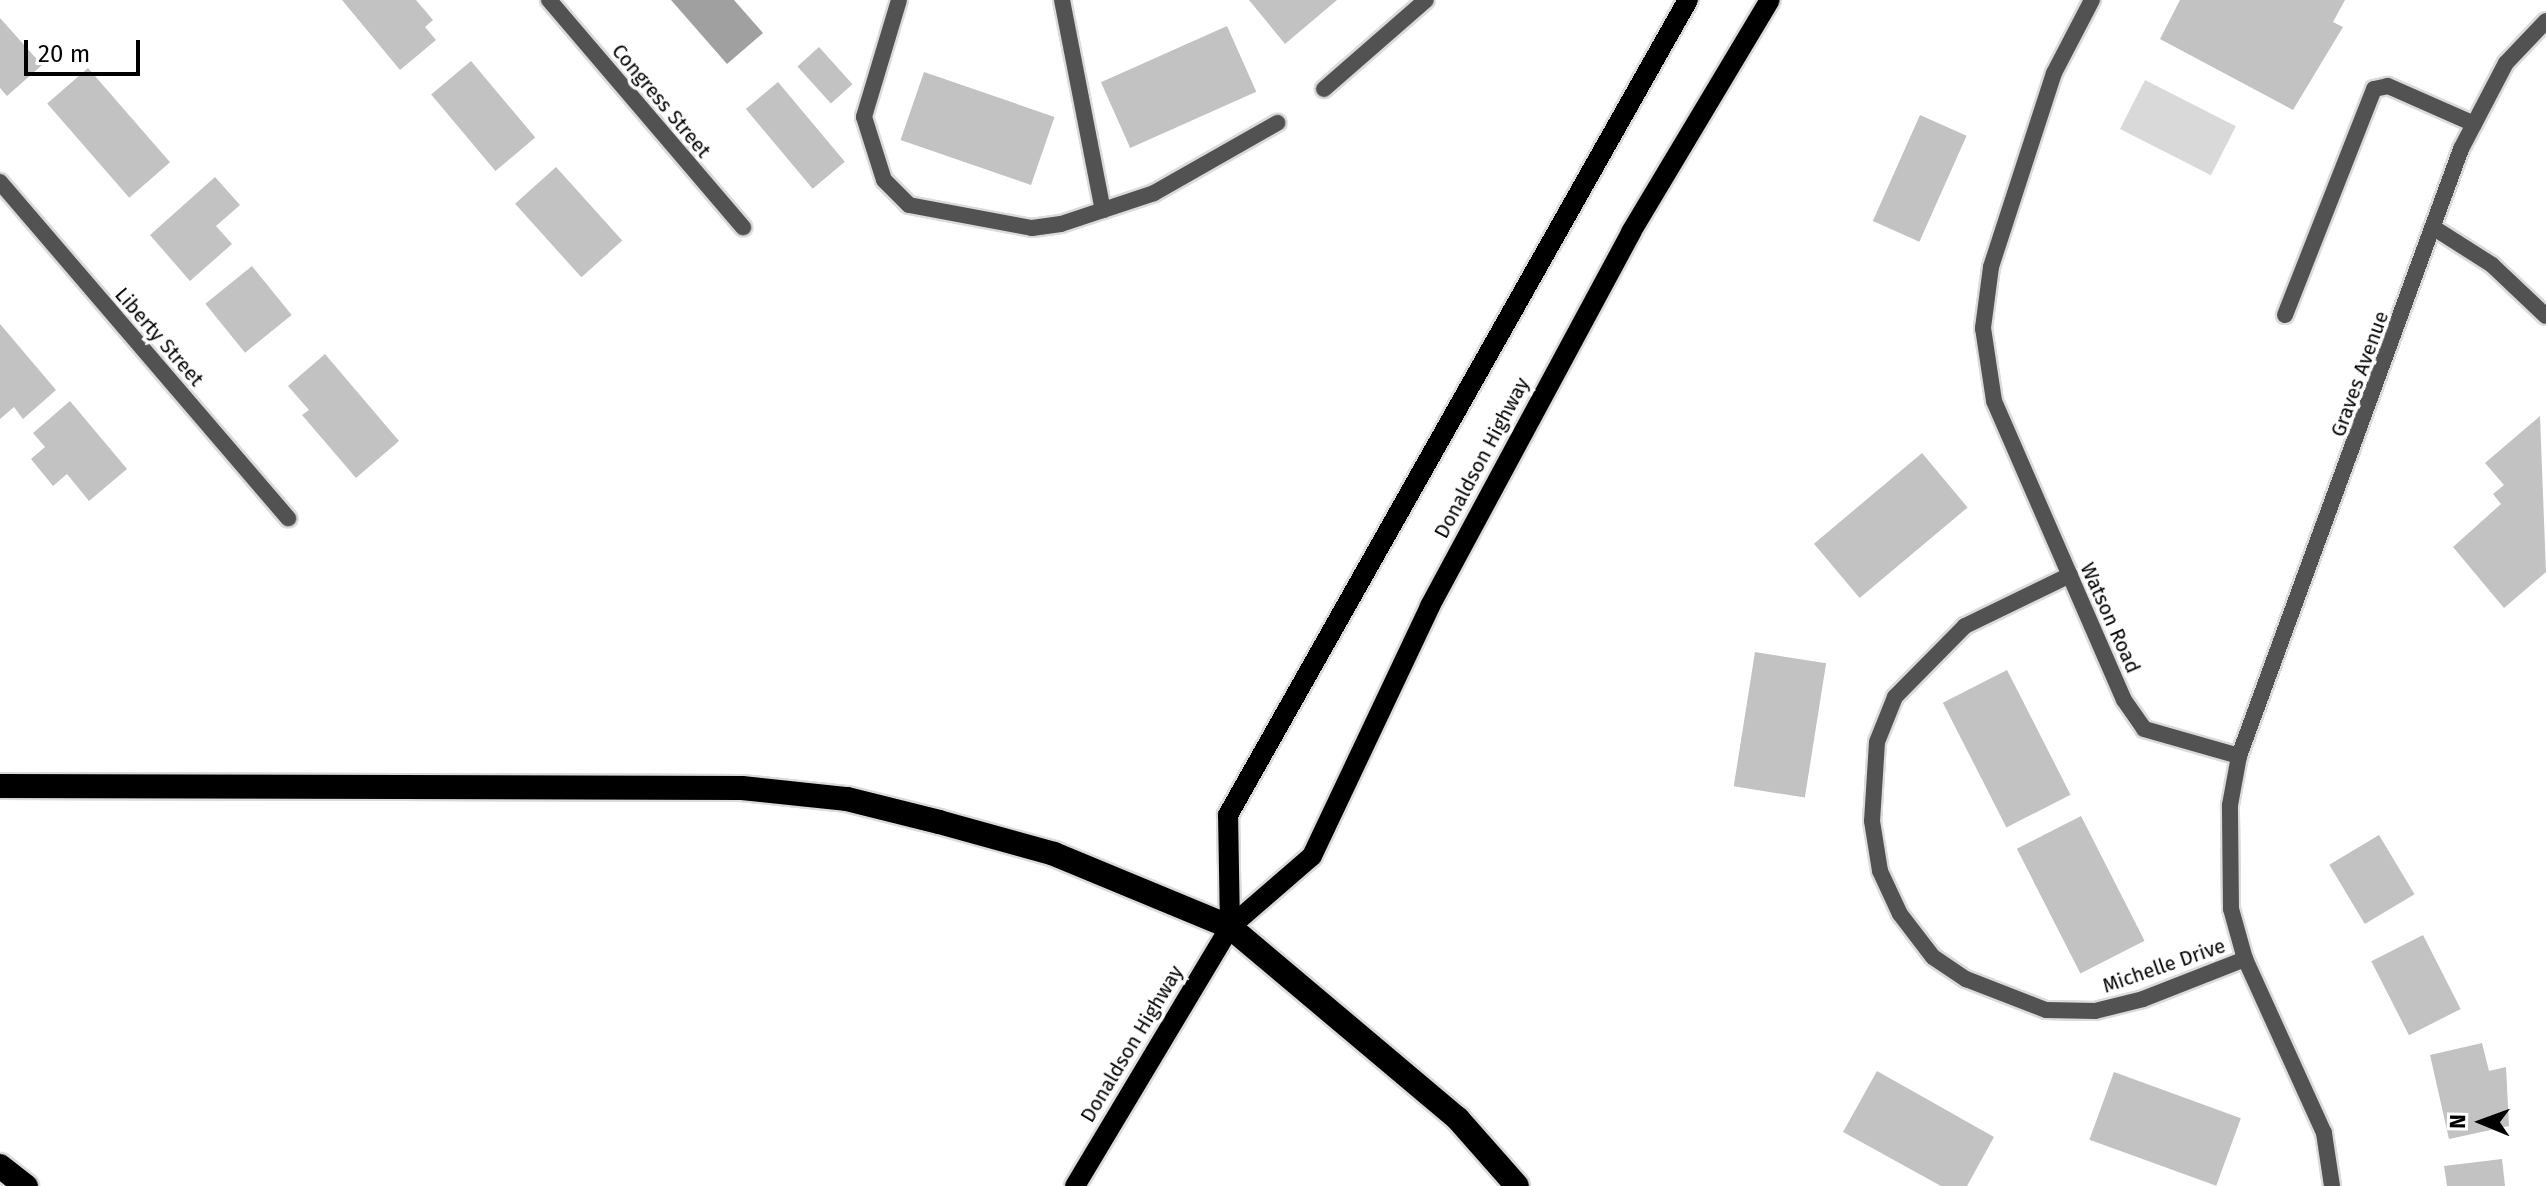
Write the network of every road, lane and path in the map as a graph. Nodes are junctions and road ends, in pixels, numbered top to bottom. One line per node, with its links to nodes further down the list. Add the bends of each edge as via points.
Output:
1 (549, 0): 14 (street, Congress Street)
2 (899, 0): 13 (street, via 864,117 884,180 909,205 1032,228)
3 (1062, 0): 13 (street)
4 (1426, 0): 9 (street)
5 (1688, 0): 22 (main road, Donaldson Highway, via 1228,815)
6 (1770, 0): 22 (main road, Donaldson Highway, via 1631,232 1460,550 1312,856)
7 (2092, 0): 19 (street, Watson Road, via 2054,73 1991,267 1983,328 1998,412)
8 (2546, 21): 11 (street, Graves Avenue, via 2506,63)
9 (1324, 89)
10 (1277, 123): 13 (street, via 1154,193)
11 (2474, 124): 15 (street, Graves Avenue); 16 (street, via 2388,86 2374,89)
12 (0, 182): 18 (street, Liberty Street)
13 (1103, 210)
14 (743, 227)
15 (2434, 228): 17 (street, via 2492,265); 20 (street, Graves Avenue)
16 (2285, 315)
17 (2546, 316)
18 (288, 518)
19 (2070, 575): 20 (street, Watson Road, via 2144,729); 23 (street, Michelle Drive, via 1965,626 1895,697 1871,780 1887,886 1933,957 1966,979 2046,1010 2095,1011 2143,999)
20 (2239, 756): 23 (street, via 2226,865)
21 (0, 786): 22 (highway, via 742,788 847,799 1054,854)
22 (1230, 927): 26 (main road, Donaldson Highway); 27 (highway, via 1458,1119)
23 (2245, 959): 28 (street, via 2324,1133)
24 (0, 1166): 25 (highway)
25 (26, 1186)
26 (1075, 1186)
27 (1517, 1186)
28 (2332, 1186)

